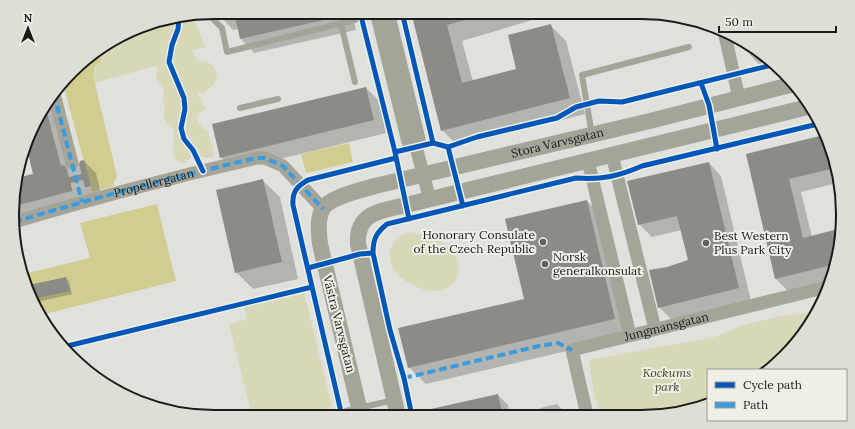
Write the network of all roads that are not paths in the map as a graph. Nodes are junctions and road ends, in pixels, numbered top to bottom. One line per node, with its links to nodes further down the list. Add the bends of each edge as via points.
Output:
1 (213, 19): 4 (lane, via 222,28 227,52)
2 (359, 19): 4 (lane)
3 (382, 19): 18 (street, via 408,142 416,147)
4 (341, 24): 7 (lane)
5 (726, 38): 9 (street)
6 (689, 47): 14 (lane, via 582,75)
7 (355, 82)
8 (787, 86): 9 (street, Stora Varvsgatan)
9 (740, 98): 14 (street, Stora Varvsgatan)
10 (278, 99): 12 (lane)
11 (56, 100): 17 (street)
12 (240, 108)
13 (804, 108): 15 (street, Stora Varvsgatan)
14 (592, 135): 18 (street, Stora Varvsgatan)
15 (612, 155): 16 (street, Stora Varvsgatan); 23 (street)
16 (588, 161): 19 (street, Stora Varvsgatan); 24 (street)
17 (72, 163)
18 (423, 175): 19 (street); 20 (street, Stora Varvsgatan, via 346,194)
19 (430, 200): 25 (street, Stora Varvsgatan, via 375,213 361,224 357,233)
20 (323, 209): 21 (street, Propellergatan, via 283,166 264,158 256,158 81,196); 26 (street, Västra Varvsgatan, via 318,224 320,244)
21 (19, 220)
22 (821, 288): 23 (street, Jungmansgatan)
23 (655, 329): 24 (street, Jungmansgatan)
24 (630, 335): 29 (street, Jungmansgatan, via 572,350)
25 (394, 400): 27 (lane); 28 (street)
26 (360, 410)
27 (366, 410)
28 (396, 410)
29 (586, 410)

